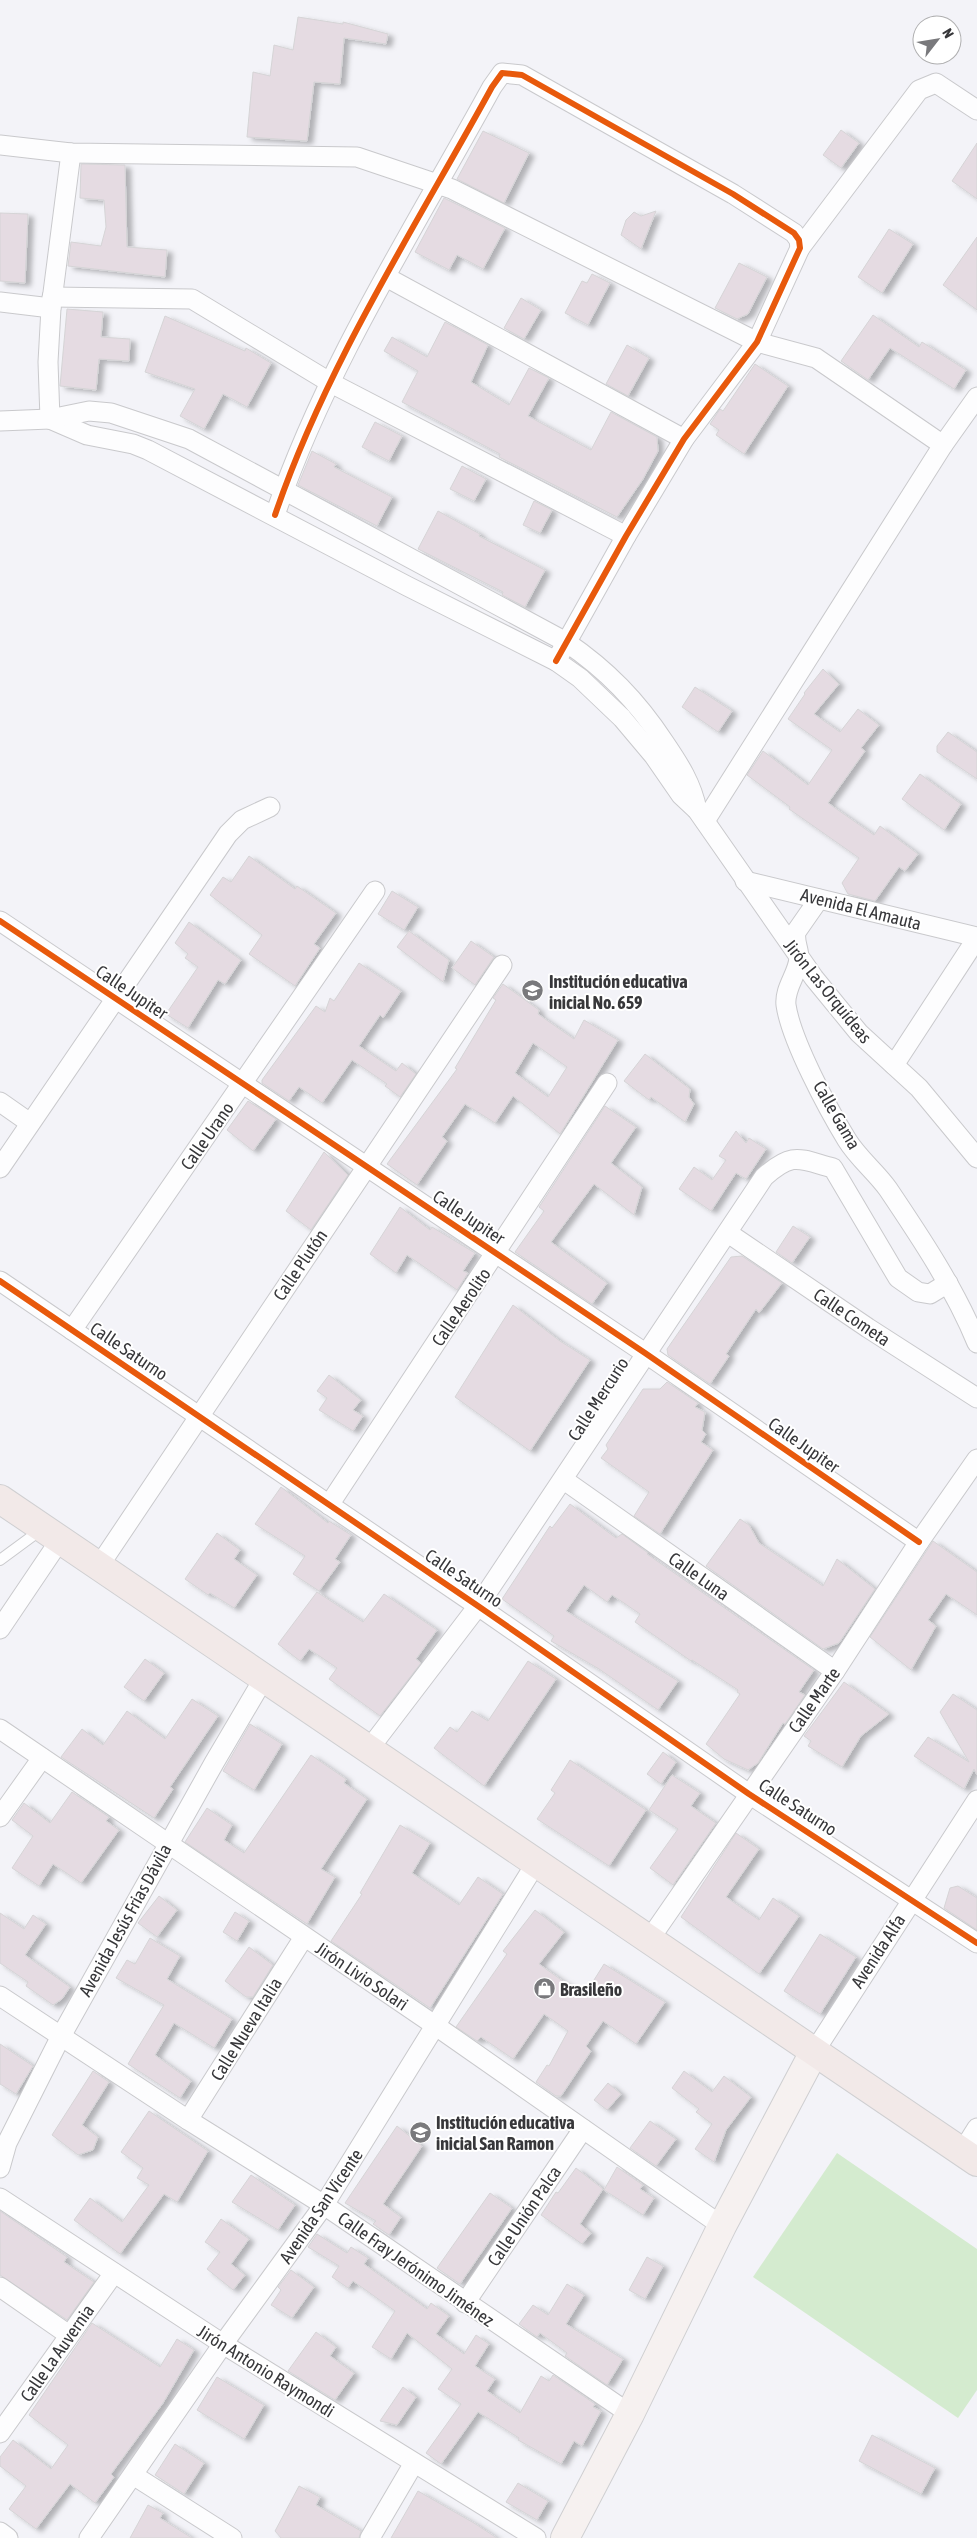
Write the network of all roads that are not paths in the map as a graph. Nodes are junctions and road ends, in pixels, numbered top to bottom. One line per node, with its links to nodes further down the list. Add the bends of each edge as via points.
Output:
1 (977, 110): 5 (street, via 936,83 919,90)
2 (0, 145): 3 (street)
3 (72, 153): 4 (street, via 357,157); 8 (street)
4 (438, 184): 5 (street, via 502,73 522,75 732,194 794,233); 6 (street); 9 (street, via 452,188)
5 (800, 248): 9 (street)
6 (386, 277): 10 (street); 14 (street)
7 (0, 302): 8 (street)
8 (51, 302): 10 (street, via 192,298); 12 (street)
9 (757, 342): 14 (street); 15 (street, via 816,358)
10 (331, 383): 16 (street); 18 (street)
11 (977, 397): 15 (street)
12 (50, 419): 13 (street); 16 (street, via 89,411 119,414 189,439); 17 (street, via 87,435 141,447)
13 (0, 421)
14 (684, 439): 18 (street)
15 (943, 445): 22 (street)
16 (284, 490): 17 (street); 19 (street)
17 (275, 515): 20 (street, via 406,586)
18 (626, 536): 19 (street)
19 (566, 642): 20 (street); 22 (street, via 611,676 641,709 688,780)
20 (556, 661): 22 (street, via 580,678 622,718 681,795)
21 (270, 807): 30 (street, via 242,820 228,834)
22 (701, 815): 23 (street, Jirón Las Orquídeas)
23 (744, 881): 25 (street, Avenida El Amauta); 28 (street, Jirón Las Orquídeas)
24 (375, 891): 33 (street, Calle Urano)
25 (819, 899): 27 (street, Avenida El Amauta); 28 (street, Calle Gama, via 796,932)
26 (0, 921): 30 (street, Calle Jupiter)
27 (977, 937): 31 (street)
28 (799, 958): 31 (street, Jirón Las Orquídeas, via 859,1033); 42 (street, Calle Gama, via 786,994 786,1005 802,1053 847,1140 887,1188)
29 (502, 965): 37 (street, Calle Plutón)
30 (115, 999): 33 (street, Calle Jupiter); 35 (street)
31 (894, 1065): 36 (street, Jirón Las Orquídeas, via 919,1088)
32 (607, 1083): 40 (street, Calle Aerolito)
33 (243, 1084): 37 (street, Calle Jupiter); 43 (street, Calle Urano)
34 (0, 1102): 35 (street)
35 (30, 1123): 38 (street)
36 (977, 1158)
37 (366, 1167): 40 (street, Calle Jupiter); 47 (street, Calle Plutón)
38 (0, 1168)
39 (728, 1233): 42 (street, Calle Mercurio, via 764,1178 790,1159 799,1159 834,1168 898,1278 909,1288 930,1294); 45 (street, Calle Mercurio); 46 (street, Calle Cometa)
40 (496, 1254): 45 (street, Calle Jupiter); 51 (street, Calle Aerolito)
41 (0, 1281): 43 (street, Calle Saturno)
42 (948, 1283): 44 (street, Calle Gama)
43 (72, 1330): 47 (street, Calle Saturno)
44 (977, 1343)
45 (645, 1353): 49 (street, Calle Mercurio); 53 (street, Calle Jupiter)
46 (977, 1398)
47 (198, 1416): 51 (street, Calle Saturno); 55 (street, Calle Plutón)
48 (977, 1459): 53 (street, Calle Marte)
49 (564, 1480): 56 (street, Calle Mercurio); 58 (street, Calle Luna)
50 (0, 1499): 52 (highway)
51 (329, 1505): 56 (street, Calle Saturno)
52 (51, 1534): 54 (lane); 55 (highway); 57 (street)
53 (919, 1542): 58 (street, Calle Marte)
54 (0, 1560)
55 (99, 1566): 59 (highway)
56 (478, 1606): 61 (street, Calle Mercurio); 63 (street, Calle Saturno)
57 (0, 1629)
58 (835, 1671): 63 (street, Calle Marte)
59 (264, 1678): 61 (highway); 66 (street, Avenida Jesús Frias Dávila)
60 (0, 1730): 62 (street, Jirón Livio Solari)
61 (369, 1749): 67 (highway)
62 (42, 1758): 65 (street); 66 (street, Jirón Livio Solari)
63 (749, 1794): 68 (street, Calle Saturno); 70 (street, Calle Marte)
64 (977, 1800): 68 (street, Avenida Alfa)
65 (0, 1817)
66 (168, 1844): 69 (street, Jirón Livio Solari); 74 (street, Avenida Jesús Frias Dávila)
67 (536, 1863): 70 (highway); 73 (street, Avenida San Vicente)
68 (911, 1899): 71 (street, Calle Saturno); 75 (street, Avenida Alfa)
69 (304, 1937): 73 (street, Jirón Livio Solari); 76 (street, Calle Nueva Italia)
70 (648, 1940): 75 (highway)
71 (977, 1944)
72 (0, 1996): 74 (street, Calle Fray Jerónimo Jiménez)
73 (436, 2026): 78 (street, Jirón Livio Solari); 82 (street, Avenida San Vicente)
74 (60, 2038): 76 (street, Calle Fray Jerónimo Jiménez); 80 (street, Avenida Jesús Frias Dávila, via 7,2144)
75 (814, 2052): 79 (highway); 83 (main road)
76 (188, 2120): 82 (street, Calle Fray Jerónimo Jiménez)
77 (977, 2128): 79 (street)
78 (583, 2129): 83 (street, Jirón Livio Solari); 86 (street, Calle Unión Palca)
79 (969, 2157)
80 (0, 2168)
81 (0, 2198): 84 (street, Jirón Antonio Raymondi)
82 (324, 2205): 86 (street, Calle Fray Jerónimo Jiménez); 88 (street, Avenida San Vicente)
83 (722, 2226): 89 (main road)
84 (114, 2273): 87 (street, Calle La Auvernia); 88 (street, Jirón Antonio Raymondi)
85 (0, 2287): 87 (street)
86 (465, 2303): 89 (street, Calle Fray Jerónimo Jiménez)
87 (69, 2335): 90 (street, Calle La Auvernia)
88 (223, 2344): 91 (street, Jirón Antonio Raymondi); 92 (street, Avenida San Vicente)
89 (630, 2414): 99 (main road)
90 (0, 2433)
91 (414, 2463): 97 (street); 98 (street, Jirón Antonio Raymondi)
92 (133, 2475): 95 (street, Avenida San Vicente); 96 (street)
93 (0, 2532): 94 (street)
94 (8, 2538)
95 (89, 2538)
96 (232, 2538)
97 (370, 2538)
98 (536, 2538)
99 (565, 2538)

